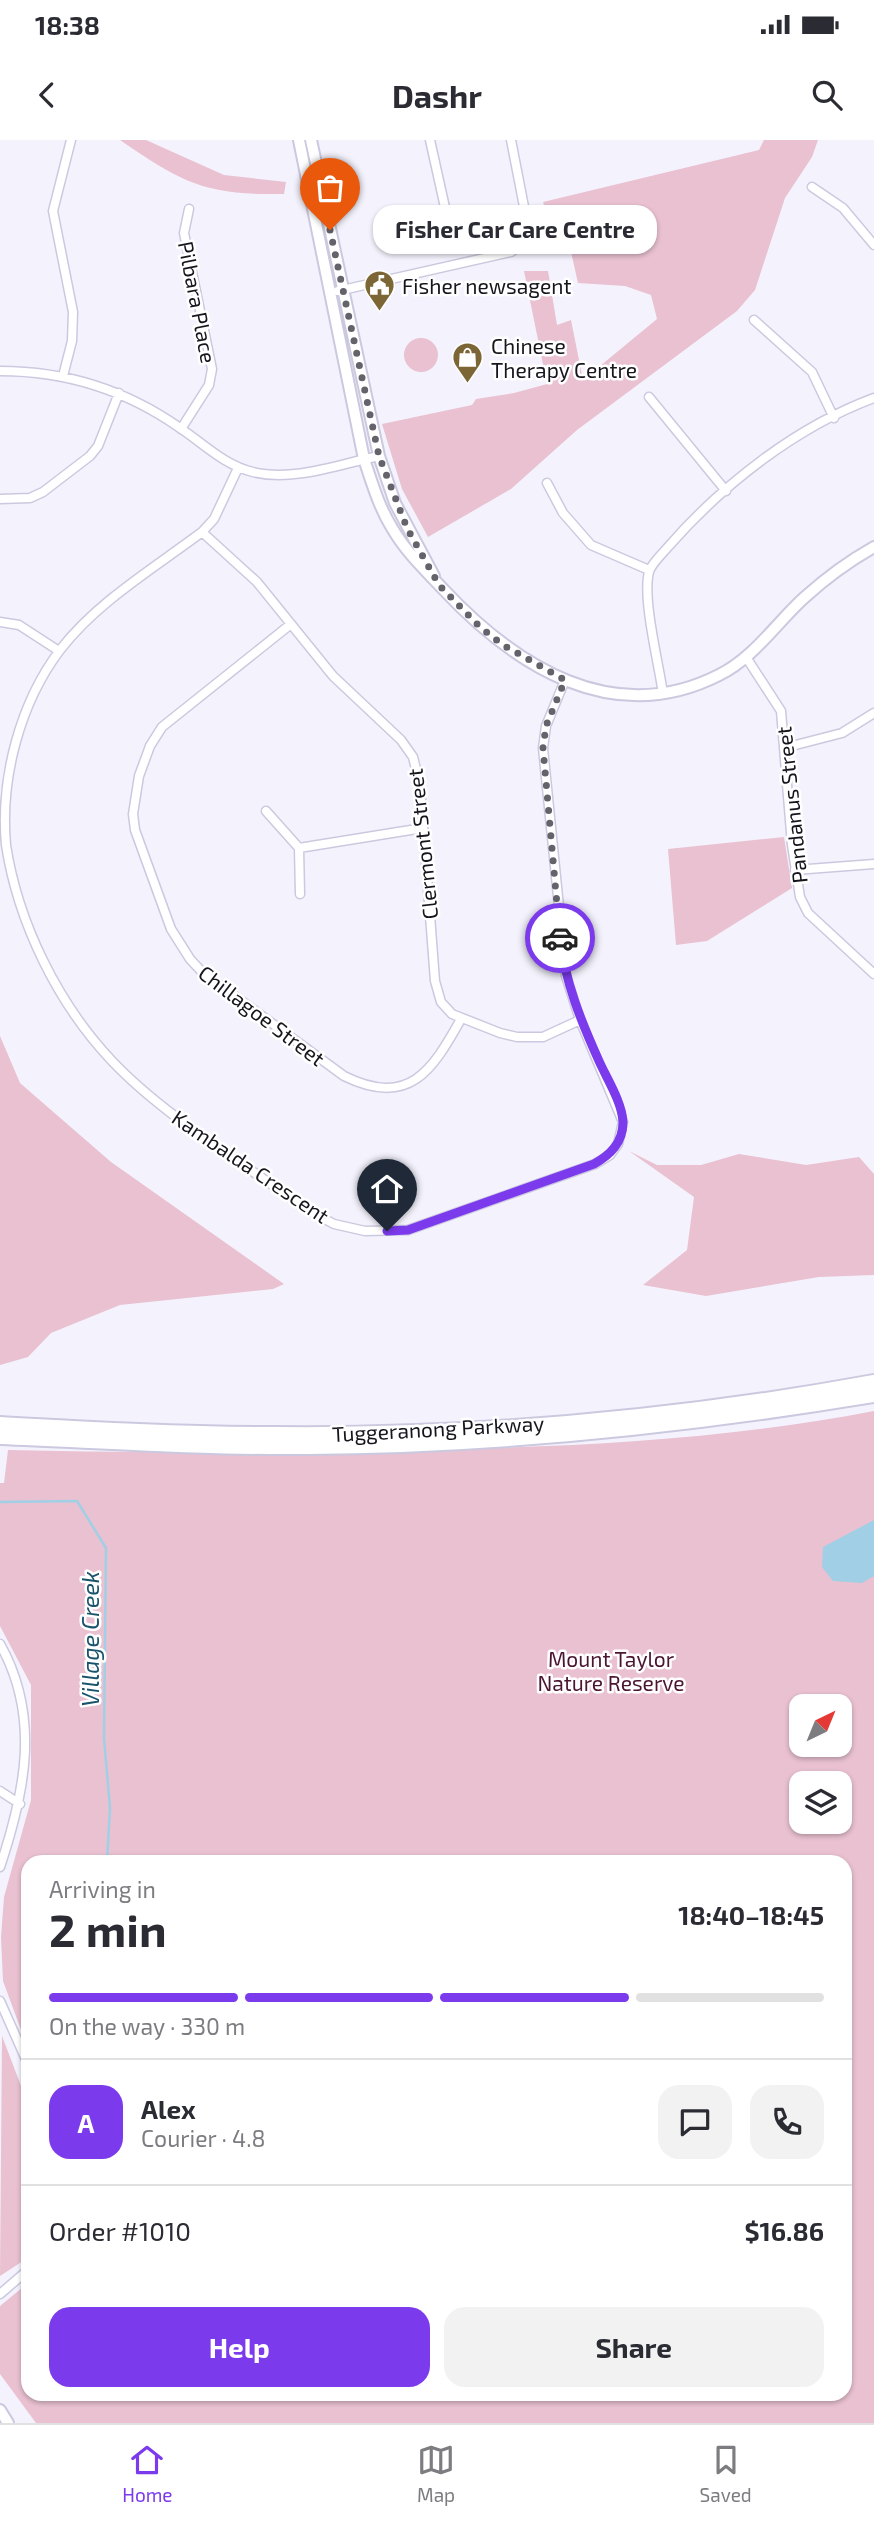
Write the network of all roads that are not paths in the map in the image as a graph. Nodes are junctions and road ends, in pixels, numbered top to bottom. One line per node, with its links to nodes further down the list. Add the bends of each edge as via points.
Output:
1 (71, 140): 14 (street, via 53,211 73,312)
2 (299, 140): 11 (street)
3 (311, 140): 10 (street)
4 (430, 140): 8 (street)
5 (511, 140): 10 (street, via 528,227 522,244 511,252)
6 (813, 187): 9 (street, via 837,203)
7 (189, 209): 19 (street, Pilbara Place, via 184,233 212,369 209,386)
8 (446, 212)
9 (874, 245)
10 (343, 290): 11 (street); 20 (street)
11 (330, 293): 21 (street)
12 (754, 320): 18 (street, via 812,372)
13 (0, 371): 14 (street)
14 (63, 376): 15 (street)
15 (119, 393): 19 (street); 25 (street, via 90,456 43,492 30,498)
16 (649, 397): 24 (street)
17 (874, 398): 18 (street)
18 (834, 418): 24 (street, via 759,463)
19 (181, 429): 22 (street)
20 (379, 456): 21 (street); 29 (street, via 401,516)
21 (364, 459): 22 (street, via 278,475); 29 (street, via 391,528 412,560)
22 (238, 468): 26 (street, Kambalda Crescent, via 214,519)
23 (547, 484): 28 (street, via 563,513 591,545)
24 (726, 491): 28 (street)
25 (0, 499)
26 (202, 532): 31 (street, Clermont Street, via 257,582); 32 (street, Kambalda Crescent, via 96,612)
27 (874, 547): 33 (street, via 805,597)
28 (649, 570): 35 (street)
29 (439, 585): 34 (street, via 503,645)
30 (0, 622): 32 (street, via 19,625)
31 (291, 624): 39 (street, Clermont Street, via 333,676 413,757); 45 (street, Chillagoe Street, via 162,727 144,759 135,793 135,830 171,929 202,972 359,1084 397,1088 421,1077 440,1056)
32 (59, 651): 46 (street, Kambalda Crescent, via 16,730 4,813 6,845 21,901 51,976 86,1032 150,1097 306,1209 334,1224 365,1231 408,1230 610,1155 623,1122)
33 (746, 657): 35 (street, via 700,685); 37 (street, Pandanus Street, via 781,711)
34 (565, 680): 35 (street, via 605,693); 46 (street, Kambalda Crescent, via 546,726 543,748 562,959)
35 (663, 694)
36 (874, 713): 37 (street, via 842,733)
37 (784, 748): 42 (street, Pandanus Street)
38 (266, 811): 40 (street)
39 (423, 828): 40 (street); 45 (street, Clermont Street, via 435,981 441,1002)
40 (299, 848): 43 (street)
41 (874, 864): 42 (street)
42 (795, 870): 44 (street, Pandanus Street, via 808,913)
43 (300, 894)
44 (874, 974)
45 (461, 1018): 46 (street, Clermont Street, via 500,1033 530,1038)
46 (580, 1020)
47 (874, 1382): 49 (highway, Tuggeranong Parkway, via 657,1413 447,1429 228,1434)
48 (874, 1395): 50 (highway, Tuggeranong Parkway, via 653,1427 456,1442 305,1447)
49 (0, 1424)
50 (0, 1437)
51 (0, 1644): 53 (street, via 19,1688 26,1730)
52 (0, 1791): 53 (street)
53 (20, 1804): 54 (street)
54 (0, 1867)
55 (0, 2001): 56 (street)
56 (21, 2048)
57 (21, 2276): 58 (street)
58 (0, 2294)
59 (0, 2410): 60 (street)
60 (8, 2423)

